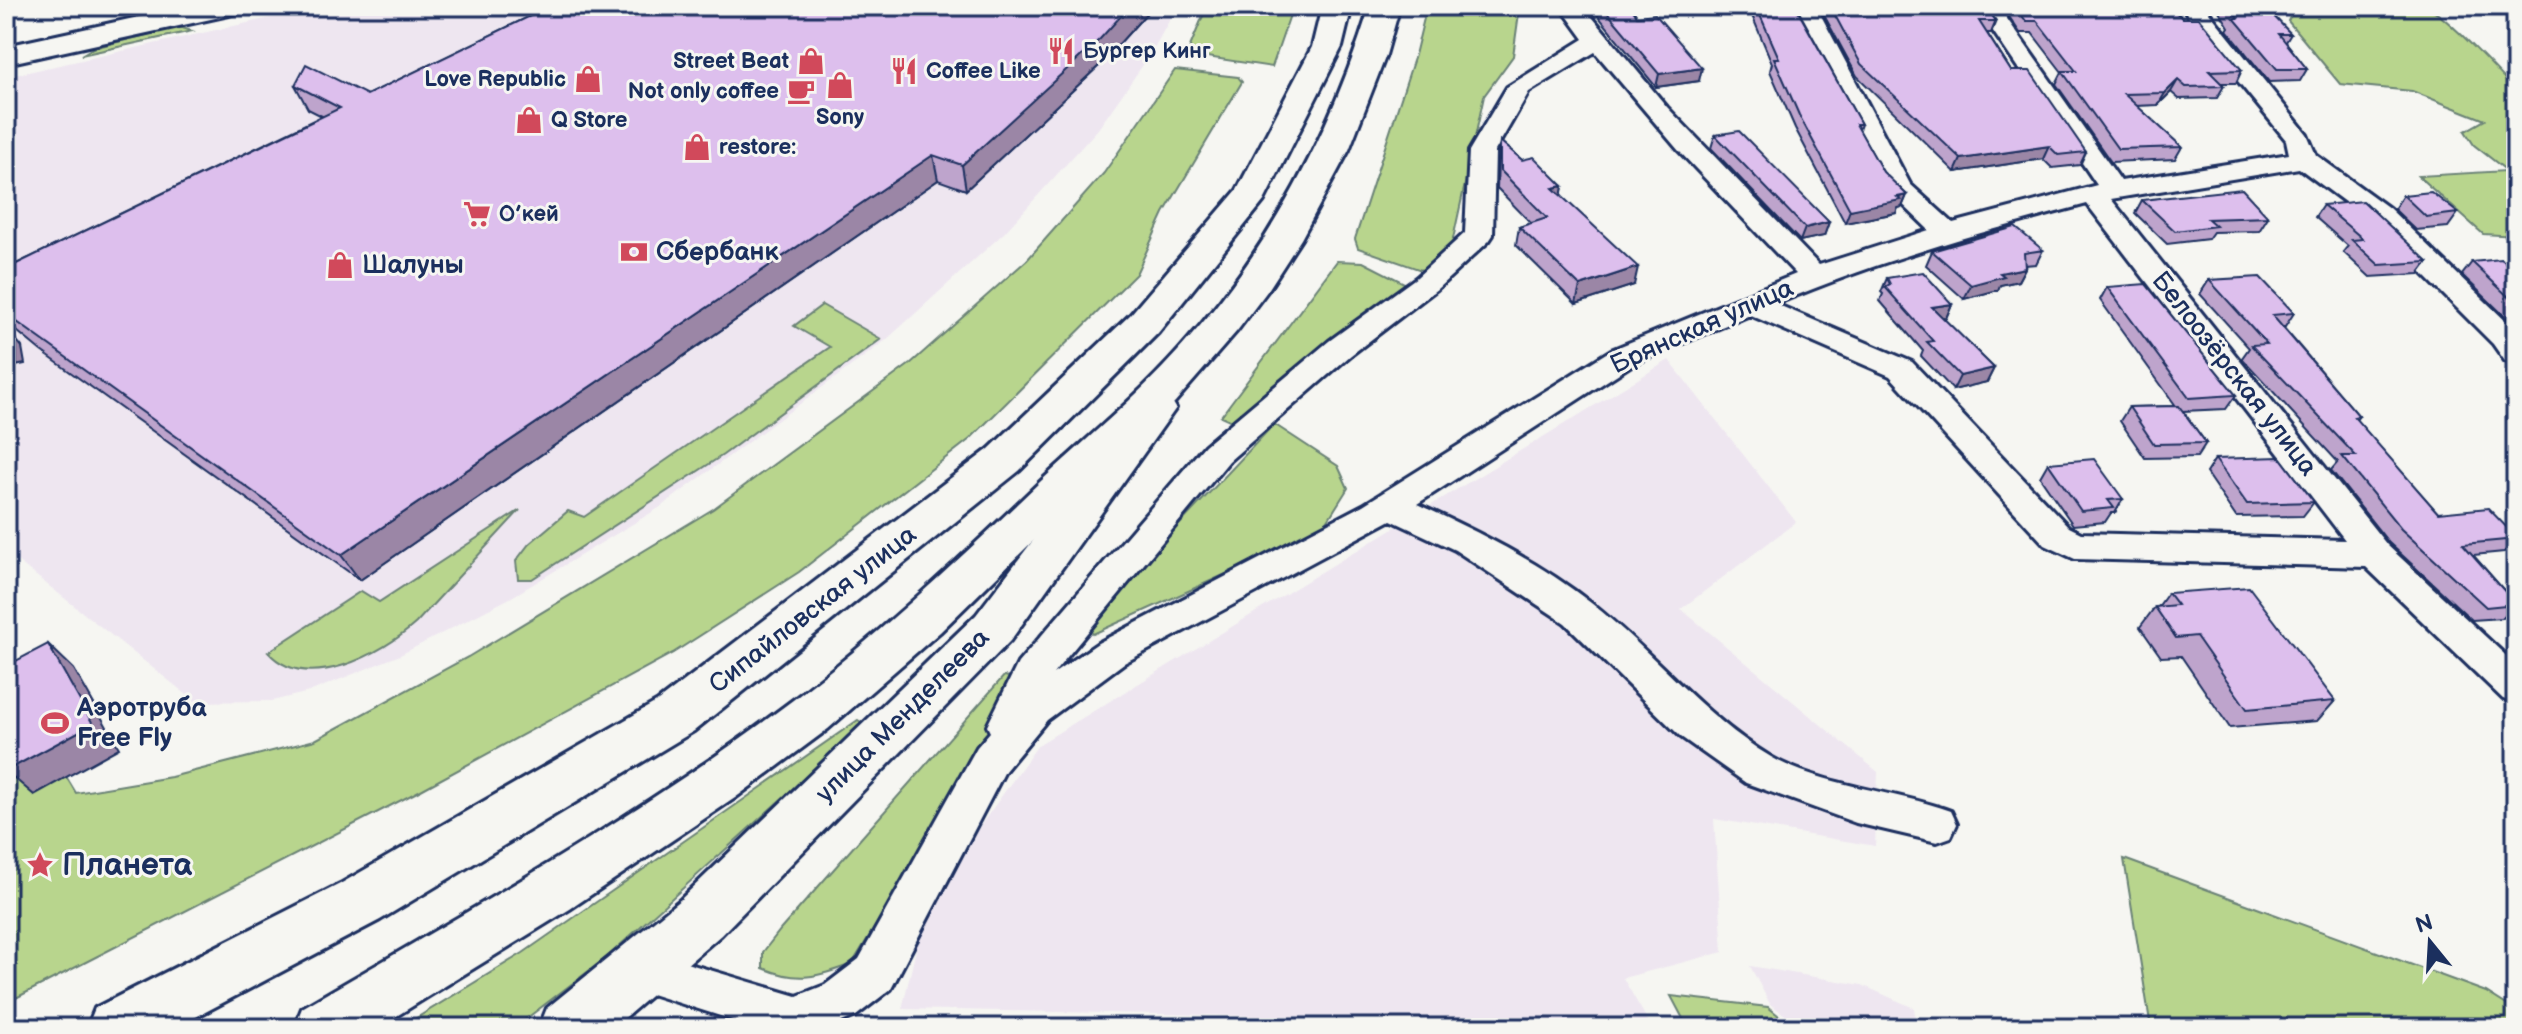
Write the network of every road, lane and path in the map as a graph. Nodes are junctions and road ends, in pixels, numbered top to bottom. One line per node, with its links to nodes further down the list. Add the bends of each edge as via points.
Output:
1 (229, 6): 9 (main road)
2 (1337, 6): 23 (main road, Сипайловская улица, via 1327,47 1252,194 1144,324 1004,460 676,716 360,902)
3 (1385, 6): 16 (main road, via 1334,150 1276,252)
4 (1571, 6): 8 (street)
5 (1805, 6): 12 (street, via 1899,188)
6 (1987, 6): 11 (street, Белоозёрская улица)
7 (2193, 6): 10 (street, via 2298,139)
8 (1597, 41): 13 (street, via 1694,155); 20 (street, via 1519,87 1482,151 1479,235 1217,453 1031,674)
9 (6, 55)
10 (2304, 159): 11 (street, Брянская улица); 15 (street, via 2379,214)
11 (2103, 192): 12 (street, Брянская улица); 18 (street, Белоозёрская улица)
12 (1948, 233): 13 (street, Брянская улица)
13 (1815, 277): 14 (street, Брянская улица)
14 (1751, 304): 17 (street, Брянская улица, via 1622,357); 18 (street, via 1901,369 2057,536 2075,546)
15 (2516, 354)
16 (1191, 361): 22 (main road, улица Менделеева, via 993,628 701,917); 24 (main road, via 935,611 773,743 591,867)
17 (1389, 505): 20 (street, Брянская улица, via 1111,653 1033,709); 21 (street, via 1467,541 1578,613 1695,726 1760,771 1856,805)
18 (2375, 554): 19 (street, Белоозёрская улица)
19 (2516, 688)
20 (991, 759): 22 (street, via 875,974 840,1001 797,1018)
21 (1937, 824)
22 (639, 970): 25 (main road, улица Менделеева)
23 (116, 1028)
24 (323, 1028)
25 (568, 1028)

